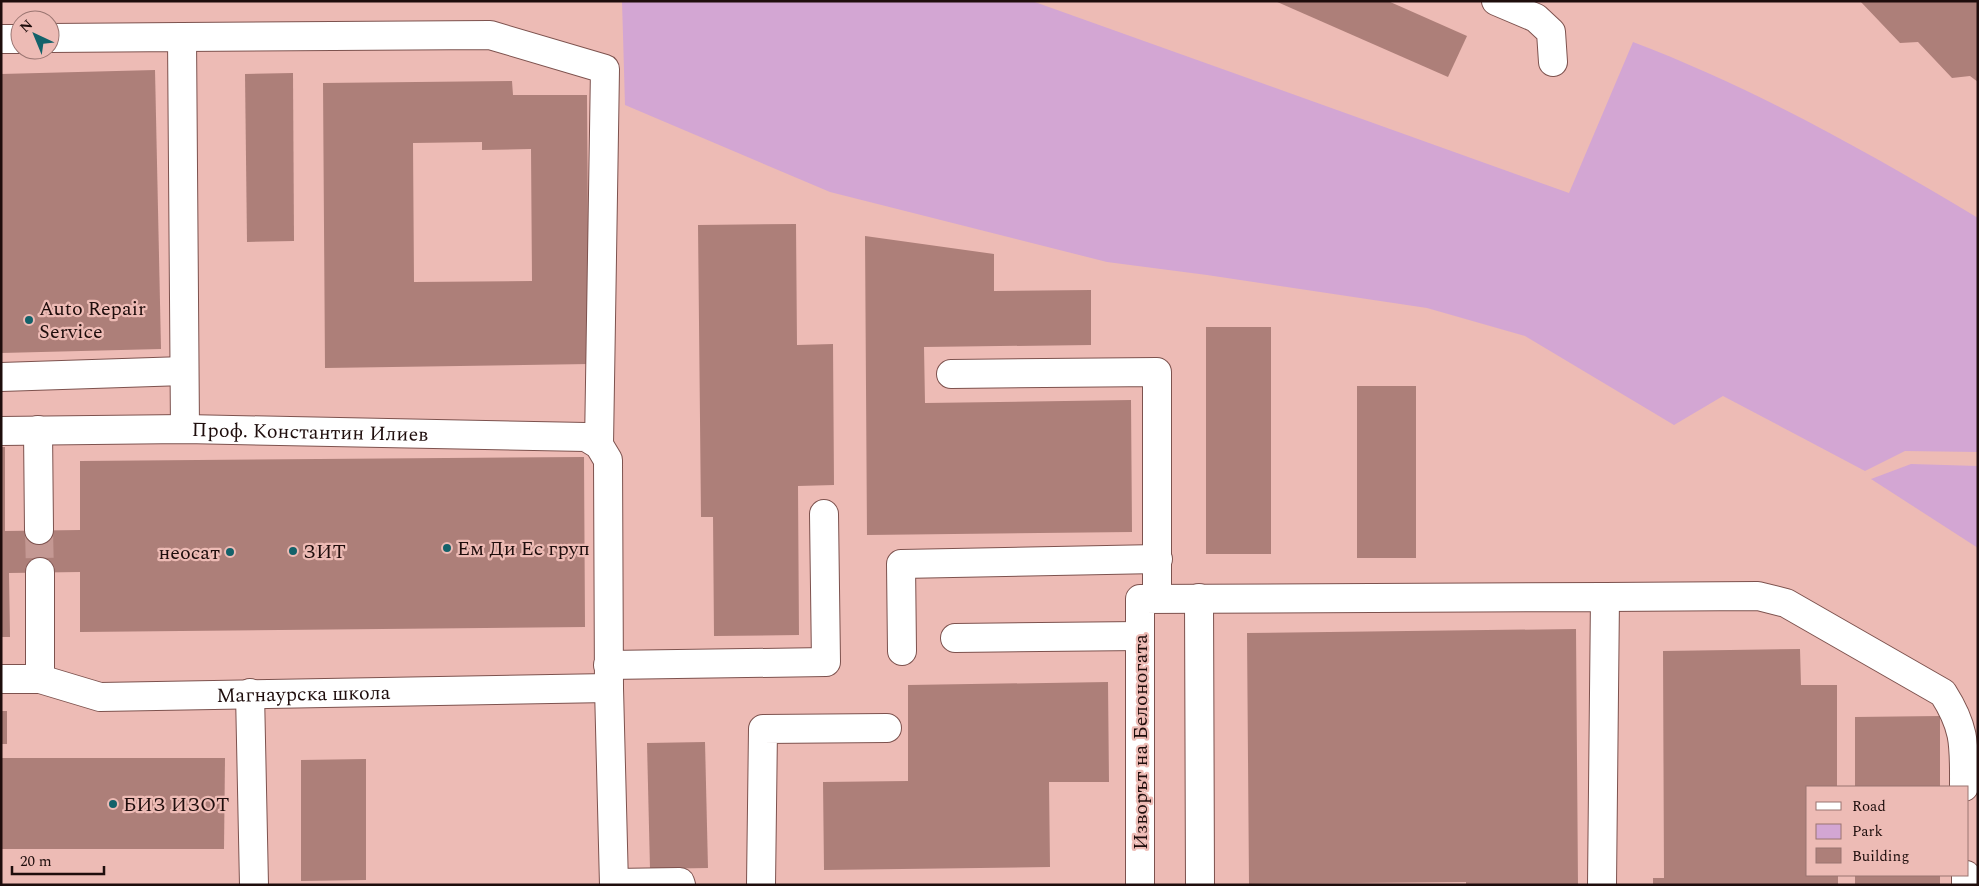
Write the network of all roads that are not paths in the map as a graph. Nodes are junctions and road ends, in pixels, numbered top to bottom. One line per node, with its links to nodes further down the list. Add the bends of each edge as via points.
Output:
1 (1496, 1): 4 (street, via 1536,18 1551,32)
2 (182, 37): 3 (street); 5 (street); 11 (street, via 490,35 605,69)
3 (60, 38)
4 (1553, 62)
5 (184, 371): 7 (street); 8 (street)
6 (951, 374): 14 (street, Изворът на Белоногата, via 1157,372)
7 (1, 376)
8 (185, 429): 9 (street, Проф. Константин Илиев); 11 (street, Проф. Константин Илиев, via 586,437)
9 (38, 430): 10 (street, Проф. Константин Илиев); 13 (street)
10 (1, 431)
11 (604, 453): 22 (street)
12 (824, 514): 22 (street, Магнаурска школа, via 826,662)
13 (39, 530)
14 (1158, 559): 18 (street, Изворът на Белоногата); 21 (street, via 901,564)
15 (40, 572): 24 (street)
16 (1605, 597): 17 (street); 27 (street, via 1758,596 1786,603 1944,693 1957,715 1964,742); 34 (street)
17 (1199, 598): 18 (street); 33 (street)
18 (1148, 599): 19 (street, Изворът на Белоногата)
19 (1140, 636): 20 (street); 32 (street, Изворът на Белоногата)
20 (955, 638)
21 (902, 650)
22 (608, 676): 25 (street, Магнаурска школа); 28 (street)
23 (1, 679): 24 (street, Магнаурска школа)
24 (40, 679): 25 (street, Магнаурска школа, via 100,697)
25 (250, 693): 29 (street)
26 (887, 728): 31 (street, via 763,730)
27 (1964, 786)
28 (614, 884): 30 (street, via 680,882)
29 (254, 885)
30 (681, 885)
31 (761, 885)
32 (1140, 885)
33 (1200, 885)
34 (1602, 885)

